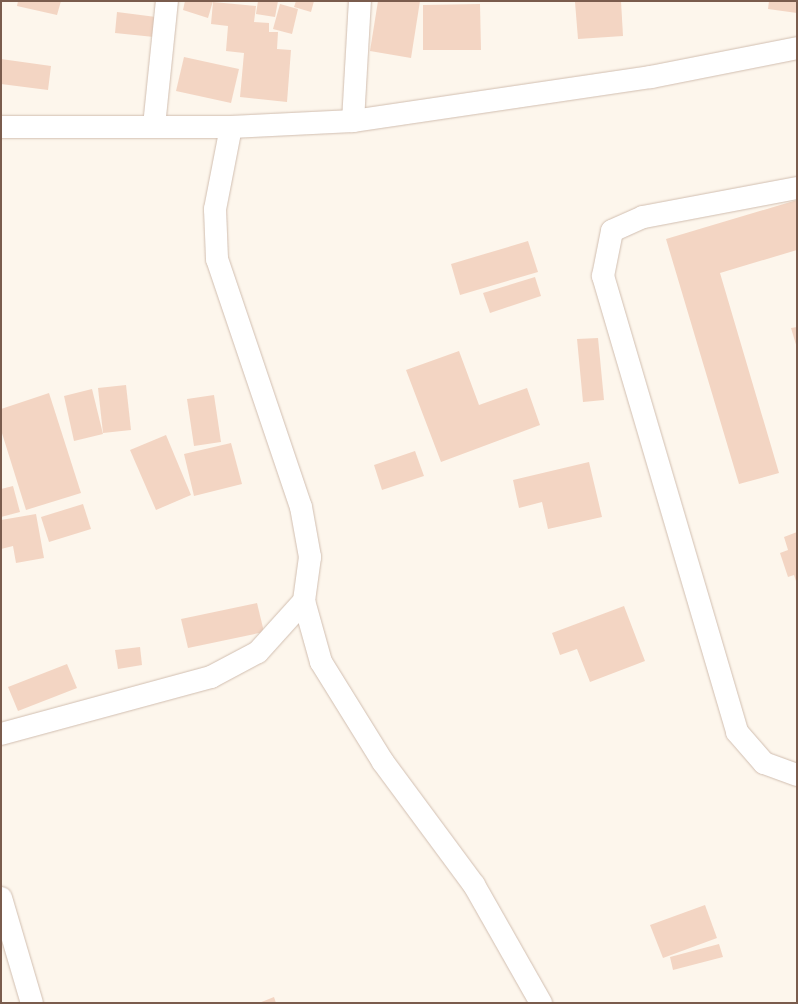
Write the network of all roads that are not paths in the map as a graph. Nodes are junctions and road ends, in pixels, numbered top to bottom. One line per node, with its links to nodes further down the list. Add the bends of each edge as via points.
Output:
1 (167, 1): 6 (street)
2 (360, 1): 4 (street)
3 (797, 48): 4 (street, via 651,77)
4 (353, 121): 7 (street)
5 (1, 126): 6 (street)
6 (154, 126): 7 (street)
7 (232, 127): 9 (street, via 215,209 217,259 301,507 310,557)
8 (797, 188): 11 (street, via 643,217 612,232 603,276 737,732 764,763)
9 (304, 601): 10 (street, via 258,652 211,677); 14 (street, via 321,662 383,762 474,885)
10 (1, 734)
11 (797, 775)
12 (1, 898): 13 (street)
13 (32, 1003)
14 (541, 1003)

